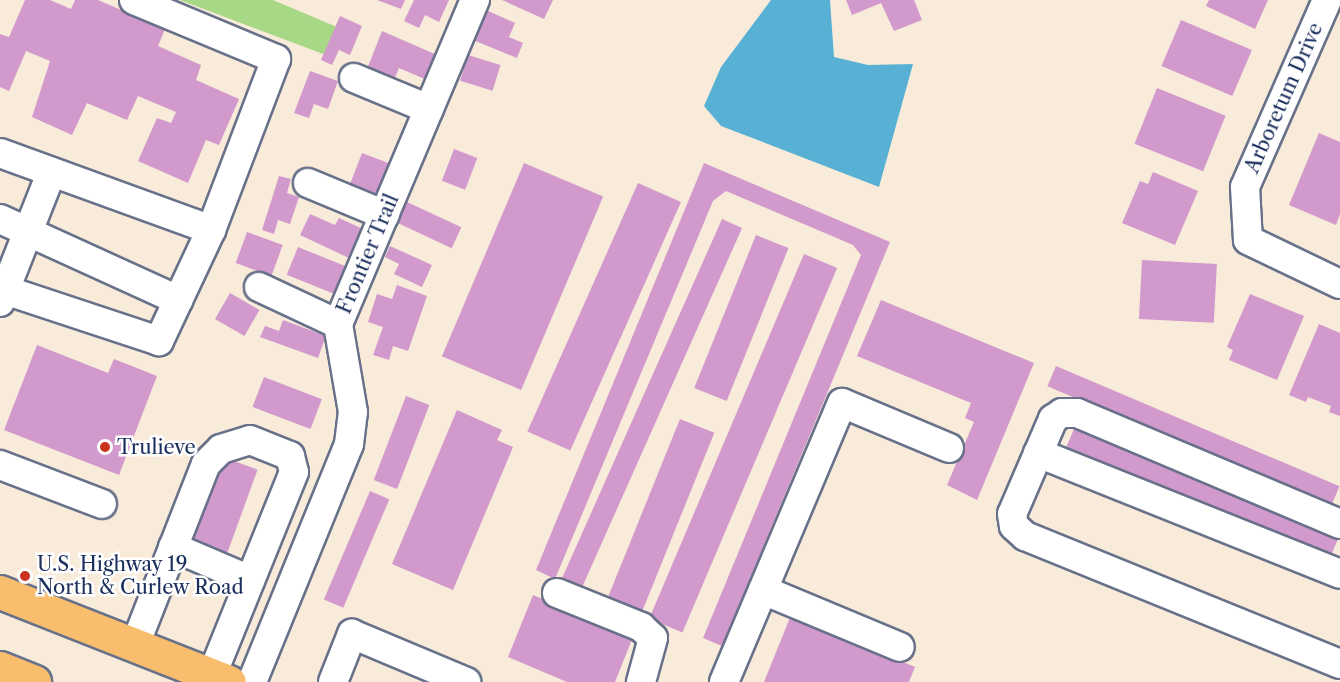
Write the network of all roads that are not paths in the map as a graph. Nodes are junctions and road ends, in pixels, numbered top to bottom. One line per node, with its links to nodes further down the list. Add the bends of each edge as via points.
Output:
1 (134, 0): 11 (street, via 276,59)
2 (476, 0): 5 (street, Frontier Trail)
3 (1327, 0): 13 (street, Arboretum Drive, via 1245,187 1248,240)
4 (354, 78): 5 (street)
5 (429, 109): 9 (street, Frontier Trail)
6 (0, 153): 7 (street)
7 (51, 173): 11 (street); 12 (street)
8 (308, 183): 9 (street)
9 (386, 215): 17 (street, Frontier Trail)
10 (0, 219): 12 (street)
11 (211, 230): 16 (street)
12 (28, 231): 15 (street); 16 (street)
13 (1340, 284)
14 (259, 287): 17 (street)
15 (3, 296): 16 (street, via 159,341)
16 (178, 300)
17 (338, 324): 35 (street, Frontier Trail, via 353,412 349,444)
18 (949, 448): 26 (street, via 842,403)
19 (1038, 453): 22 (street, via 1053,419 1062,413 1077,413); 24 (street); 31 (street, via 1012,514 1014,526 1025,536)
20 (0, 465): 21 (street)
21 (102, 504)
22 (1340, 524)
23 (173, 547): 25 (street); 25 (street, via 206,464 221,449 250,440 290,456 294,472); 29 (street)
24 (1340, 574)
25 (250, 580): 33 (street)
26 (763, 591): 30 (street); 39 (street)
27 (0, 592): 29 (highway)
28 (557, 593): 38 (street, via 641,627 653,638)
29 (135, 645): 33 (highway)
30 (900, 647)
31 (1340, 664)
32 (0, 668): 34 (highway)
33 (220, 679)
34 (34, 682)
35 (252, 682)
36 (333, 682): 37 (street, via 352,634)
37 (466, 682)
38 (641, 682)
39 (724, 682)

